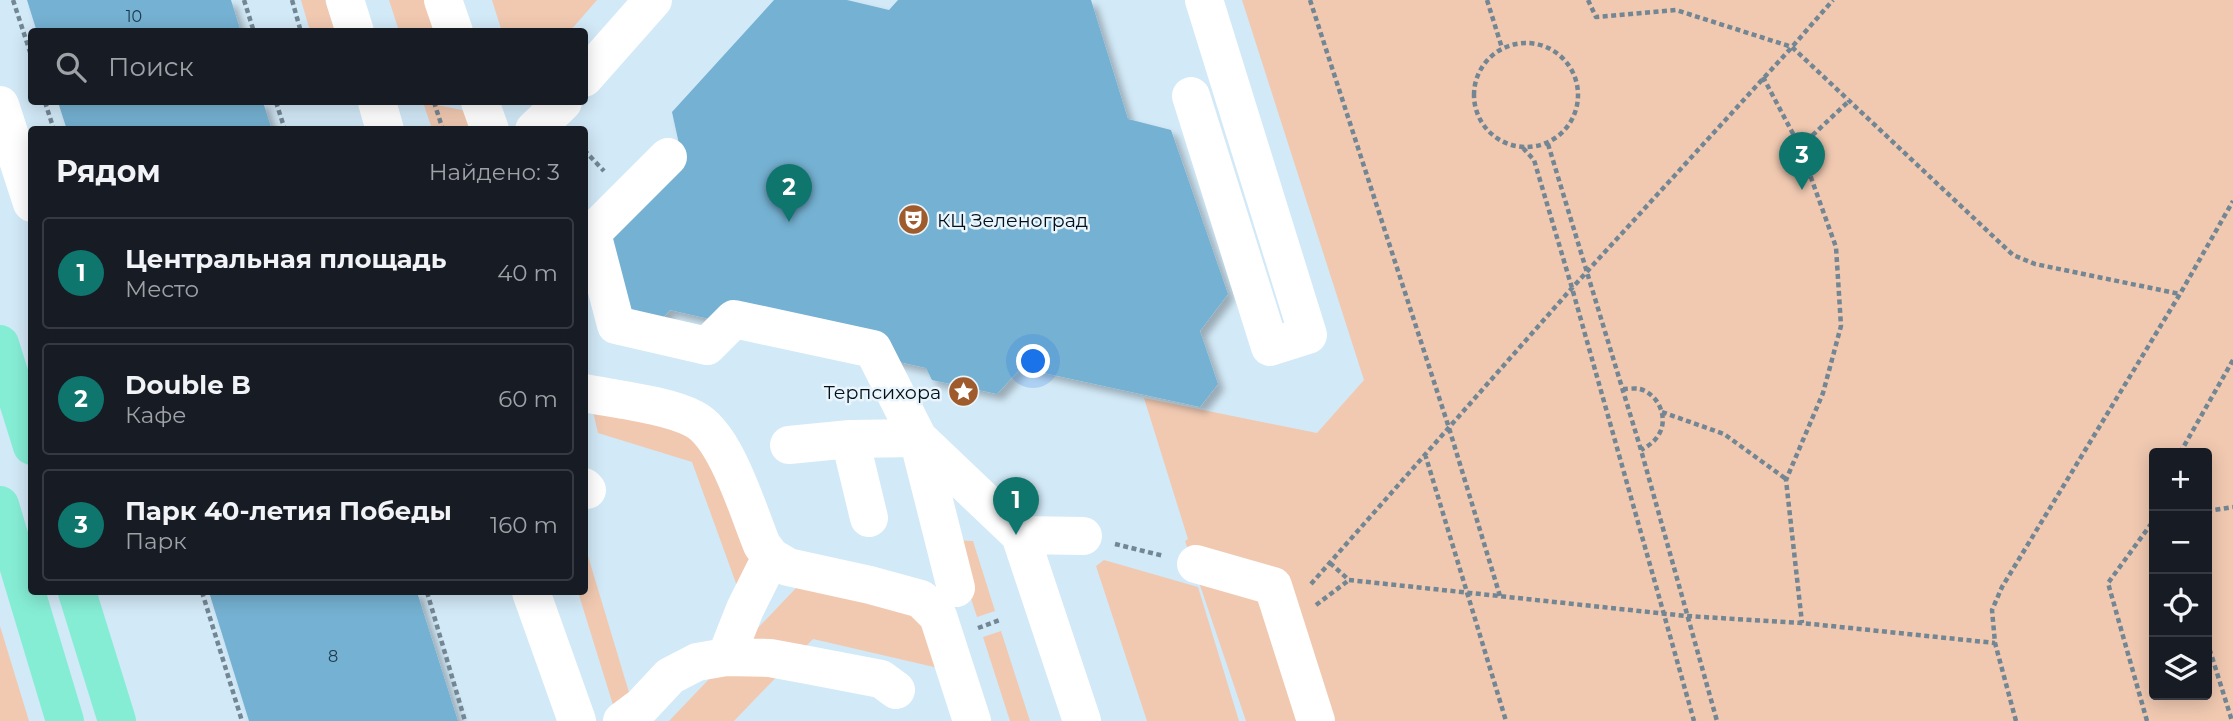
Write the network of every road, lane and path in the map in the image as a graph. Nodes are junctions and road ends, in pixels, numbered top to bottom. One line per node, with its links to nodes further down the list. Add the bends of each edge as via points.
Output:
1 (13, 0): 16 (path)
2 (244, 0): 12 (path)
3 (292, 0): 13 (path)
4 (345, 0): 14 (street)
5 (443, 0): 15 (street)
6 (653, 0): 19 (street)
7 (1204, 0): 21 (street, via 1308,335 1270,347)
8 (1310, 0): 52 (path)
9 (1487, 0): 18 (path)
10 (1588, 0): 17 (path, via 1595,17 1676,10)
11 (1833, 0): 17 (path)
12 (253, 28)
13 (301, 28)
14 (354, 28)
15 (453, 28)
16 (28, 46)
17 (1793, 47): 20 (path); 22 (path)
18 (1502, 48): 36 (path, via 1529,42 1555,51 1573,71 1578,98 1570,124); 38 (path, via 1482,66 1473,92 1479,119 1497,140)
19 (588, 73)
20 (1763, 77): 37 (path); 44 (path)
21 (1191, 96)
22 (1850, 100): 37 (path); 46 (path, via 2013,255 2035,264)
23 (0, 105): 42 (street)
24 (47, 105): 30 (path)
25 (277, 105): 31 (path)
26 (378, 105): 32 (street)
27 (435, 105): 33 (path)
28 (481, 105): 34 (street)
29 (560, 105): 35 (street)
30 (53, 126)
31 (284, 126)
32 (384, 126)
33 (442, 126)
34 (489, 126)
35 (538, 126)
36 (1548, 144): 38 (path); 44 (path)
37 (1800, 146): 60 (path, via 1836,247 1841,326 1823,393)
38 (1523, 148): 45 (path, via 1534,160)
39 (588, 154): 41 (path)
40 (668, 157): 41 (street)
41 (620, 187): 54 (street, via 592,233 598,277 616,325 668,344 707,346 734,318 873,349)
42 (28, 191)
43 (2233, 201): 46 (path)
44 (1587, 273): 45 (path); 49 (path)
45 (1572, 288): 52 (path); 80 (path)
46 (2180, 294): 85 (path, via 2002,587 1992,610)
47 (0, 344): 53 (main road)
48 (2233, 360): 57 (path)
49 (1623, 389): 51 (path, via 1640,389 1655,398); 58 (path)
50 (588, 394): 68 (street, via 653,406 693,418 706,427 719,442)
51 (1662, 412): 58 (path, via 1661,429 1653,443); 60 (path, via 1724,434)
52 (1449, 428): 59 (path); 78 (path)
53 (28, 433)
54 (918, 438): 55 (street); 66 (street); 72 (street)
55 (850, 439): 56 (street); 64 (street)
56 (789, 444)
57 (2183, 448)
58 (1641, 450): 81 (path)
59 (1425, 454): 69 (path); 73 (path)
60 (1786, 480): 83 (path)
61 (0, 505): 89 (main road)
62 (2233, 507): 63 (path)
63 (2212, 510)
64 (869, 518)
65 (2149, 527): 102 (path, via 2108,583)
66 (1020, 535): 67 (street); 96 (street)
67 (1083, 536): 70 (path)
68 (771, 557): 86 (street); 95 (street, via 788,567 921,599 933,608)
69 (1329, 563): 71 (path); 79 (path)
70 (1196, 564): 79 (street, via 1273,586)
71 (1349, 580): 73 (path); 79 (path)
72 (956, 587)
73 (1468, 593): 78 (path); 98 (path)
74 (78, 595): 90 (main road)
75 (203, 595): 91 (path)
76 (428, 595): 92 (path)
77 (532, 595): 93 (street)
78 (1500, 596): 80 (path)
79 (1295, 608): 97 (street)
80 (1663, 612): 81 (path); 99 (path)
81 (1686, 616): 83 (path); 100 (path)
82 (1000, 620): 84 (path)
83 (1802, 623): 85 (path)
84 (979, 627)
85 (1994, 643): 101 (path)
86 (726, 657): 88 (street, via 770,658 820,667 881,679); 94 (street, via 697,662 670,676)
87 (2212, 657): 103 (path)
88 (896, 690)
89 (65, 721)
90 (117, 721)
91 (242, 721)
92 (465, 721)
93 (577, 721)
94 (622, 721)
95 (972, 721)
96 (1082, 721)
97 (1316, 721)
98 (1506, 721)
99 (1694, 721)
100 (1717, 721)
101 (2015, 721)
102 (2147, 721)
103 (2232, 721)

